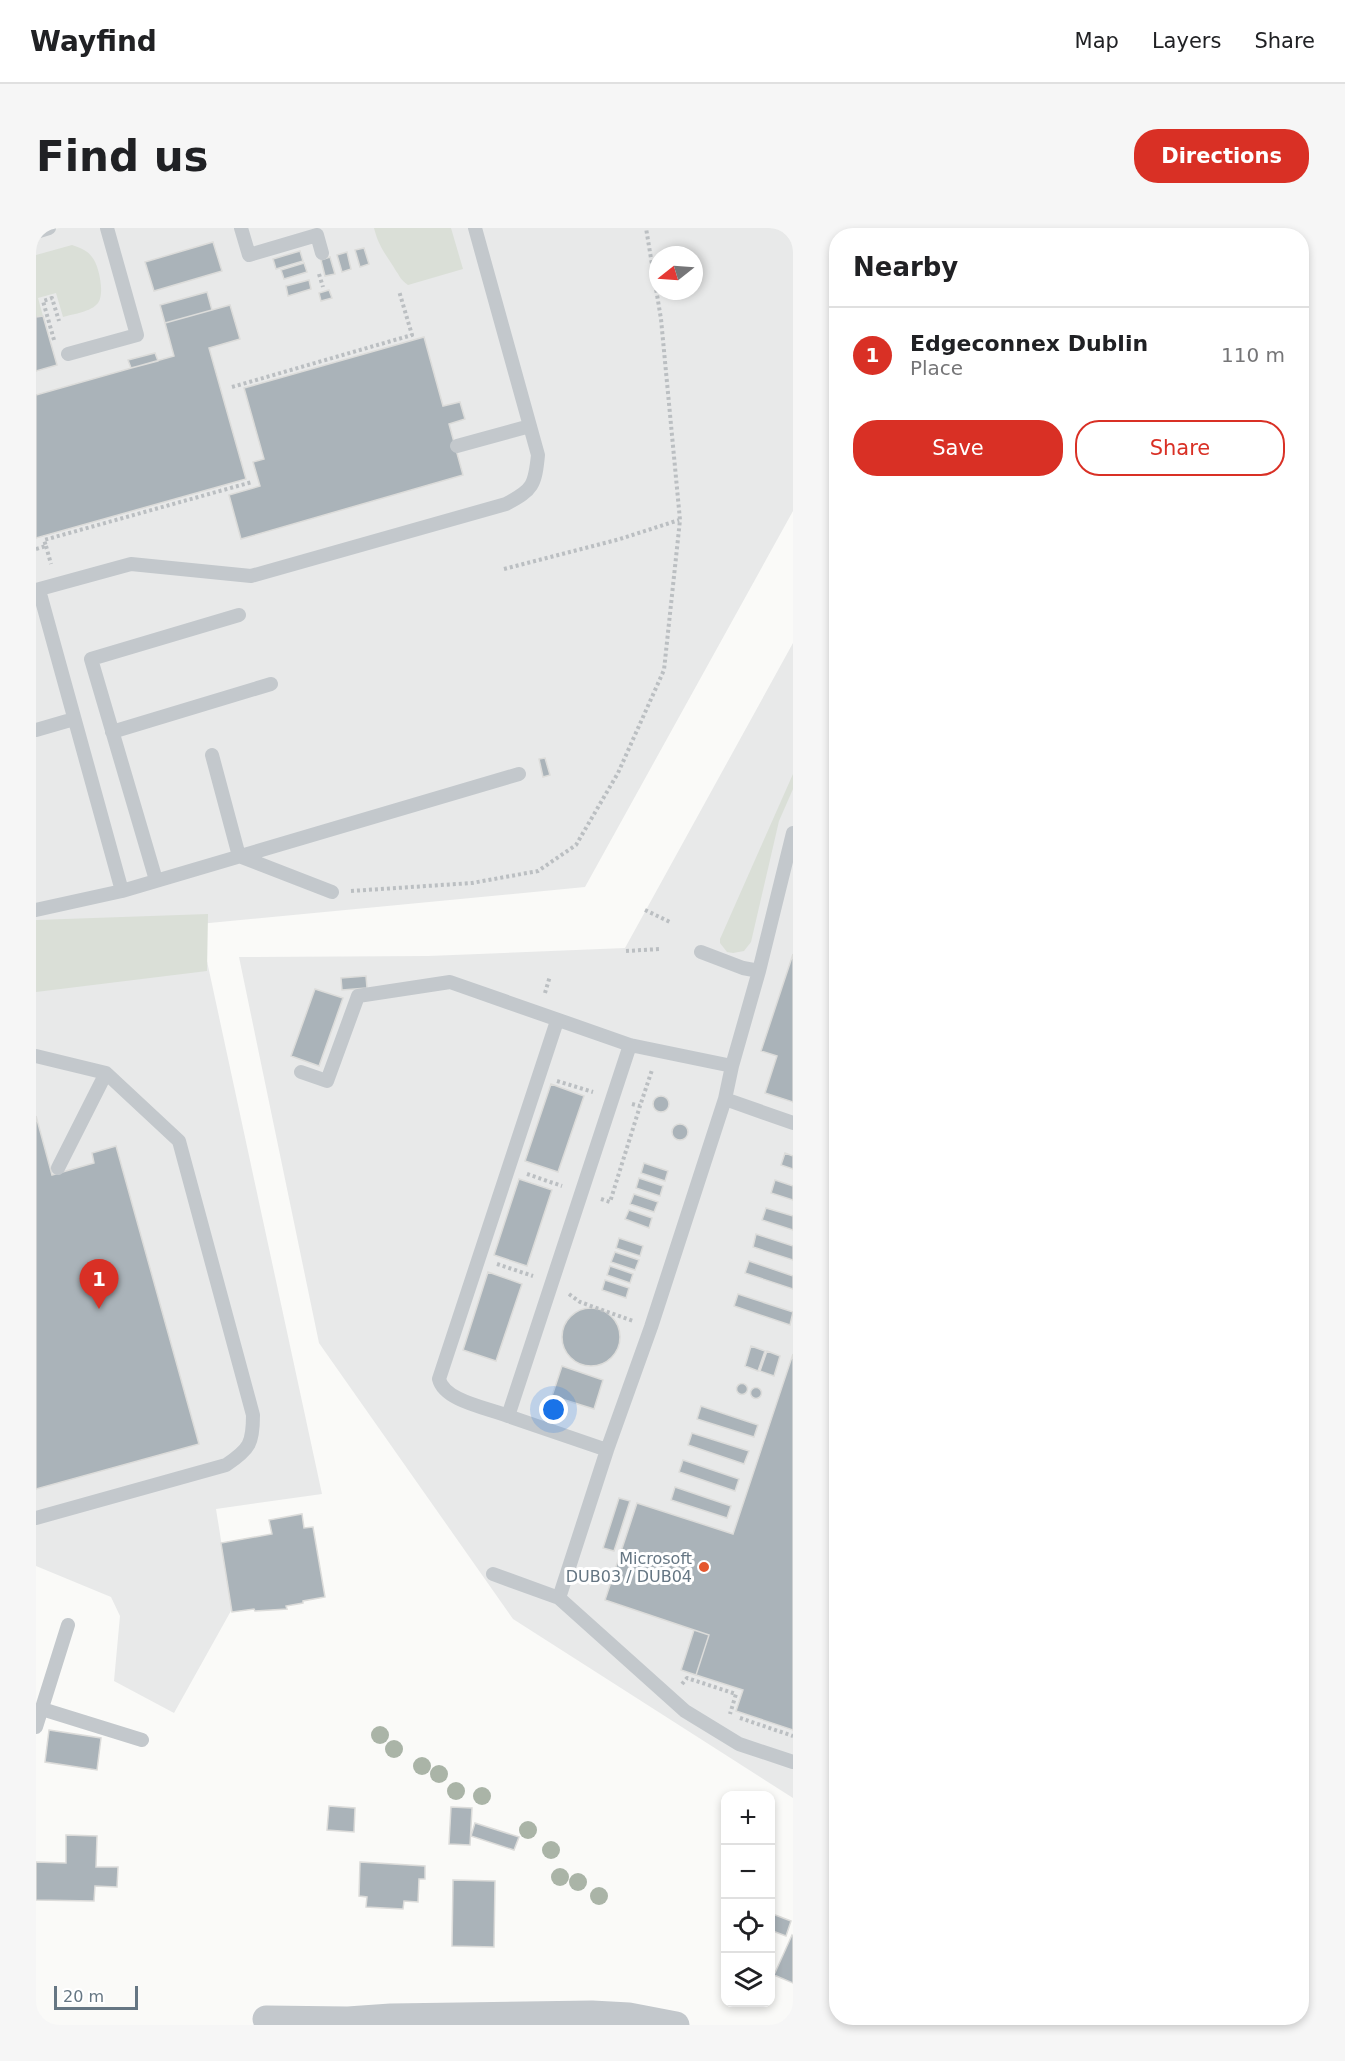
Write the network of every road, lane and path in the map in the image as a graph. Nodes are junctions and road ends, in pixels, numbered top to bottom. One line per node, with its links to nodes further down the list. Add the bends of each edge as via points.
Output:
1 (107, 228): 9 (lane, via 137,335)
2 (241, 228): 5 (lane, via 249,255 318,235)
3 (475, 228): 11 (lane)
4 (646, 228): 14 (path, via 661,319)
5 (322, 253)
6 (399, 291): 10 (path, via 412,335)
7 (58, 321): 8 (path, via 52,298 43,301)
8 (55, 344)
9 (68, 354)
10 (232, 387)
11 (530, 426): 12 (lane); 17 (lane, via 538,455 535,478 526,494 506,504 251,576 131,564)
12 (457, 446)
13 (252, 482): 15 (path, via 45,540 46,546)
14 (680, 520): 16 (path); 29 (path, via 664,670 618,773 576,845 538,871 472,883)
15 (36, 549)
16 (504, 569)
17 (37, 590): 20 (lane)
18 (239, 615): 22 (lane, via 91,659)
19 (271, 684): 22 (lane)
20 (74, 719): 21 (lane); 28 (lane)
21 (36, 730)
22 (112, 732): 27 (lane)
23 (212, 755): 26 (lane)
24 (519, 774): 26 (lane)
25 (793, 834): 36 (lane)
26 (239, 856): 27 (lane); 29 (lane)
27 (156, 880): 28 (lane)
28 (122, 891): 30 (lane)
29 (332, 892)
30 (36, 910)
31 (645, 910): 32 (path)
32 (672, 923)
33 (660, 949): 34 (path)
34 (626, 951)
35 (700, 952): 36 (lane)
36 (759, 971): 42 (lane)
37 (550, 976): 38 (path)
38 (543, 1000)
39 (557, 1021): 40 (lane); 43 (lane, via 450,982 358,996 327,1081); 48 (lane, via 439,1379 441,1387 453,1396)
40 (630, 1045): 42 (lane); 48 (lane)
41 (36, 1056): 44 (lane)
42 (732, 1066): 45 (lane)
43 (301, 1072)
44 (106, 1073): 47 (lane); 50 (lane, via 179,1141 253,1414 253,1436 244,1453 226,1465)
45 (725, 1099): 46 (lane); 49 (lane)
46 (793, 1123)
47 (58, 1168)
48 (507, 1416): 49 (lane)
49 (607, 1450): 52 (lane)
50 (36, 1518)
51 (492, 1574): 52 (lane)
52 (559, 1598): 54 (lane)
53 (68, 1625): 55 (lane)
54 (670, 1698): 57 (path, via 687,1678 736,1694 730,1714); 59 (lane, via 739,1744)
55 (42, 1709): 56 (lane); 58 (lane)
56 (36, 1727)
57 (793, 1736)
58 (142, 1740)
59 (793, 1762)
60 (266, 2019): 61 (street, via 569,2014)
61 (627, 2021): 62 (street)
62 (676, 2025)

